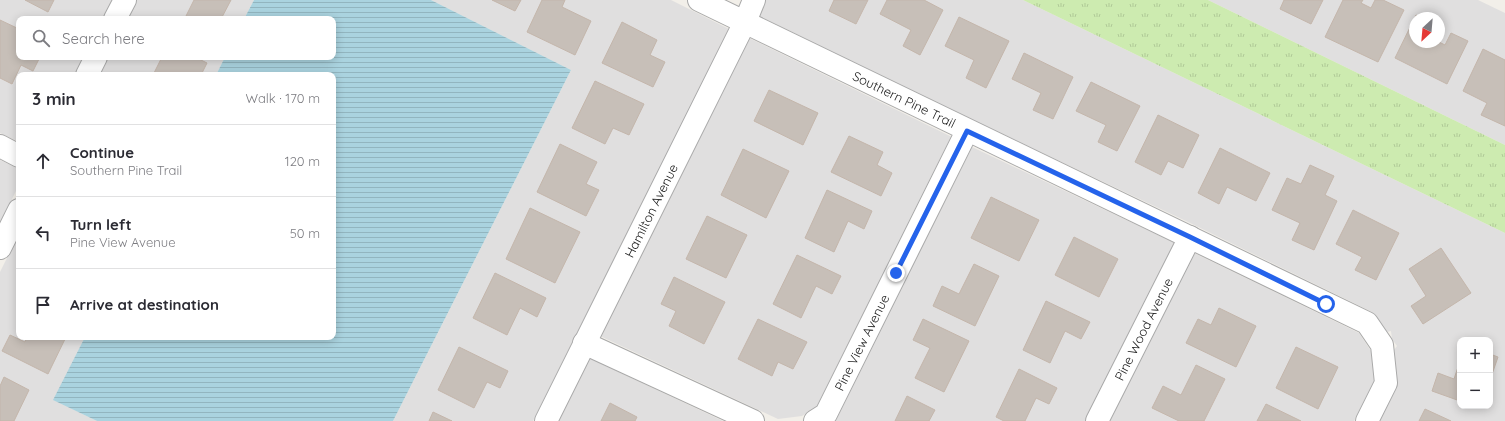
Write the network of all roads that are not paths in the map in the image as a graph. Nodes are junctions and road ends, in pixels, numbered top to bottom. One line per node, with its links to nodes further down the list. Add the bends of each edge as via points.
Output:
1 (125, 0): 4 (street)
2 (699, 0): 5 (street, Southern Pine Trail)
3 (754, 0): 5 (street, Hamilton Avenue)
4 (117, 16)
5 (745, 22): 8 (street, Southern Pine Trail); 14 (street, Hamilton Avenue)
6 (94, 60): 7 (street)
7 (88, 72)
8 (967, 131): 12 (street, Southern Pine Trail); 17 (street, Pine View Avenue, via 826,414)
9 (0, 146): 10 (street)
10 (16, 154)
11 (16, 216): 13 (street)
12 (1190, 237): 18 (street, Pine Wood Avenue); 19 (street, Southern Pine Trail, via 1367,323 1382,345 1386,383)
13 (0, 248)
14 (584, 343): 15 (street, Hamilton Avenue); 16 (street)
15 (546, 421)
16 (753, 421)
17 (815, 421)
18 (1097, 421)
19 (1367, 421)

